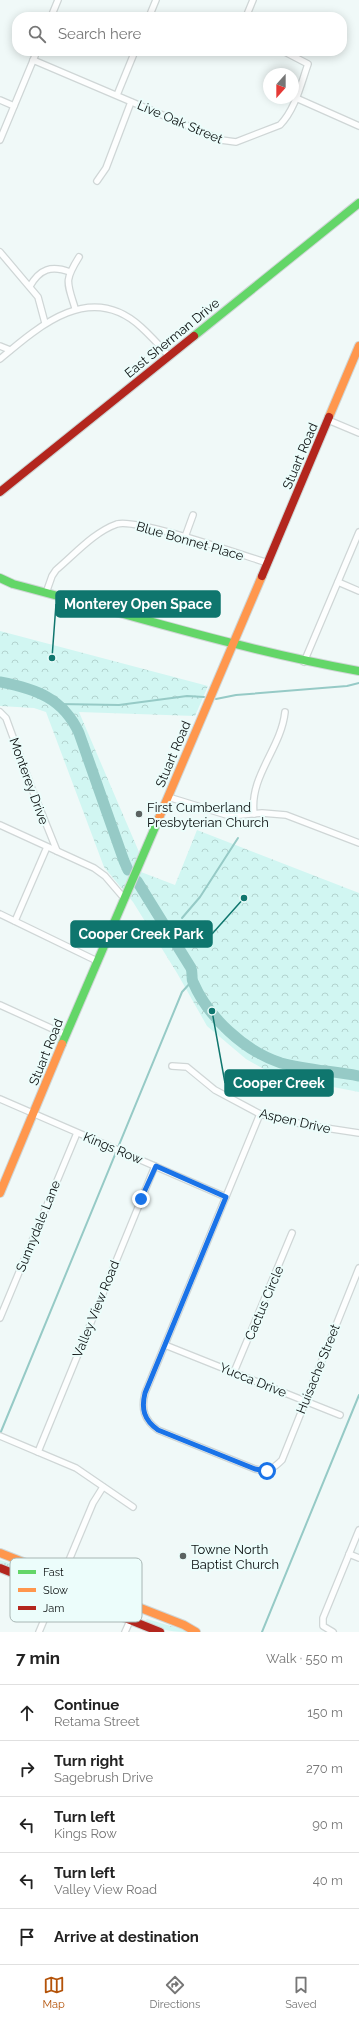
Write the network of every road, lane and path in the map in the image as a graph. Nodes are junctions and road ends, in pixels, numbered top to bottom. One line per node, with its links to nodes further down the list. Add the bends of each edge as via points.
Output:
1 (58, 0): 4 (street)
2 (156, 0): 5 (street)
3 (253, 0): 6 (street)
4 (53, 12)
5 (151, 12)
6 (248, 12)
7 (35, 56): 10 (street)
8 (133, 56): 12 (street)
9 (293, 56): 11 (street, Live Oak Street, via 308,64)
10 (33, 60): 12 (street, Live Oak Street); 17 (street)
11 (299, 90)
12 (117, 95): 15 (street, Live Oak Street)
13 (299, 99): 18 (street)
14 (0, 100): 17 (street)
15 (131, 102): 16 (street, Live Oak Street, via 221,140 236,142 280,125); 20 (street, via 106,168)
16 (293, 104)
17 (14, 106): 19 (street)
18 (359, 126)
19 (0, 140)
20 (97, 181)
21 (359, 203): 31 (street, East Sherman Drive)
22 (0, 252): 25 (street)
23 (79, 257): 24 (street)
24 (70, 272): 25 (street, via 48,268 35,277); 26 (street, via 67,283)
25 (30, 286): 27 (street, via 38,297)
26 (75, 308): 27 (street); 31 (street, via 101,308 122,314 141,326)
27 (45, 323): 30 (street)
28 (0, 346): 30 (street)
29 (359, 347): 33 (street, Stuart Road)
30 (10, 350): 32 (street)
31 (169, 356): 35 (street, East Sherman Drive)
32 (0, 359)
33 (328, 420): 34 (street); 39 (street, Stuart Road)
34 (359, 433)
35 (0, 492)
36 (193, 515): 38 (street)
37 (359, 532): 41 (street)
38 (185, 537): 39 (street, Blue Bonnet Place); 43 (street, Blue Bonnet Place, via 148,526 118,524 97,535 56,570)
39 (268, 563): 44 (street, Stuart Road)
40 (0, 578): 43 (street)
41 (338, 582): 42 (street); 45 (street)
42 (359, 591)
43 (46, 593): 44 (street)
44 (233, 645): 45 (street); 49 (street, Stuart Road)
45 (304, 662): 46 (street)
46 (359, 671)
47 (0, 712): 54 (street, Monterey Drive, via 6,718)
48 (285, 712): 50 (street, via 282,733 261,772 254,792)
49 (168, 797): 50 (street, via 230,816); 55 (street, Stuart Road)
50 (254, 814): 52 (street, via 286,815)
51 (0, 825): 53 (street)
52 (359, 843)
53 (47, 847): 54 (street); 57 (street)
54 (57, 850): 55 (street, via 94,868 105,876)
55 (123, 897): 58 (street, Stuart Road)
56 (0, 914): 57 (street)
57 (15, 921): 58 (street)
58 (97, 961): 60 (street, Stuart Road)
59 (0, 1004): 60 (street)
60 (66, 1035): 63 (street, Stuart Road)
61 (172, 1066): 64 (street, Aspen Drive, via 187,1067 215,1090)
62 (0, 1099): 63 (street, Kings Row)
63 (33, 1114): 65 (street, Kings Row); 68 (street, Stuart Road)
64 (260, 1114): 66 (street, Aspen Drive, via 306,1126); 69 (street)
65 (77, 1133): 67 (street, Kings Row); 72 (street, Sunnydale Lane)
66 (359, 1133)
67 (156, 1166): 69 (street, Kings Row); 78 (street, Valley View Road)
68 (0, 1193)
69 (226, 1197): 73 (street)
70 (292, 1233): 74 (street, Cactus Circle)
71 (359, 1268): 75 (street, Huisache Street)
72 (0, 1318)
73 (165, 1346): 74 (street, Yucca Drive); 75 (street, Huisache Street, via 145,1393 143,1402 146,1420 158,1430 255,1469 273,1469 282,1460)
74 (234, 1372): 75 (street, Yucca Drive)
75 (305, 1401): 76 (street, Yucca Drive)
76 (340, 1415)
77 (0, 1436): 78 (street)
78 (38, 1452): 79 (street, via 76,1468)
79 (103, 1487): 80 (street); 85 (street, via 93,1503)
80 (134, 1507)
81 (359, 1530): 83 (street)
82 (0, 1553): 84 (street)
83 (349, 1554): 86 (street); 97 (street, via 323,1618 323,1626)
84 (13, 1558)
85 (71, 1558)
86 (359, 1558)
87 (0, 1568): 88 (street)
88 (10, 1572)
89 (142, 1608): 96 (street)
90 (43, 1622): 93 (street)
91 (129, 1622): 94 (street)
92 (135, 1622): 95 (street)
93 (39, 1632)
94 (125, 1632)
95 (160, 1632)
96 (196, 1632)
97 (333, 1632)

